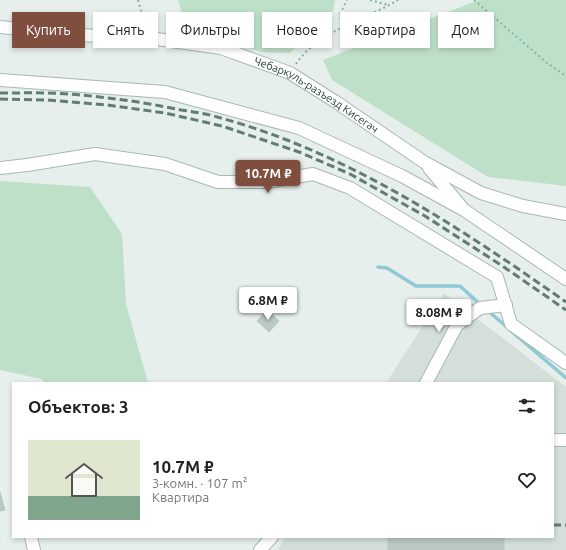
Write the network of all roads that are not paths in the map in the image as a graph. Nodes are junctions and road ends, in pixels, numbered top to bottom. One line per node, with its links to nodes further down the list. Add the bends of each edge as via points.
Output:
1 (0, 27): 3 (street, Чебаркуль-разъезд Кисегач, via 77,35 150,38 221,48 290,73)
2 (0, 80): 5 (street, via 165,92 300,128 402,176)
3 (424, 162): 5 (street); 6 (street, Чебаркуль-разъезд Кисегач, via 482,193 523,206)
4 (0, 168): 8 (street, via 95,154 165,164 218,182 267,182 313,174 350,188 497,277)
5 (464, 210): 7 (street)
6 (566, 214)
7 (566, 279)
8 (506, 305): 9 (street, via 511,324); 10 (street, via 480,308 457,325)
9 (566, 363)
10 (427, 382)
11 (554, 440): 12 (street)
12 (566, 440)
13 (31, 538): 15 (street)
14 (271, 538): 16 (street)
15 (34, 550)
16 (260, 550)

